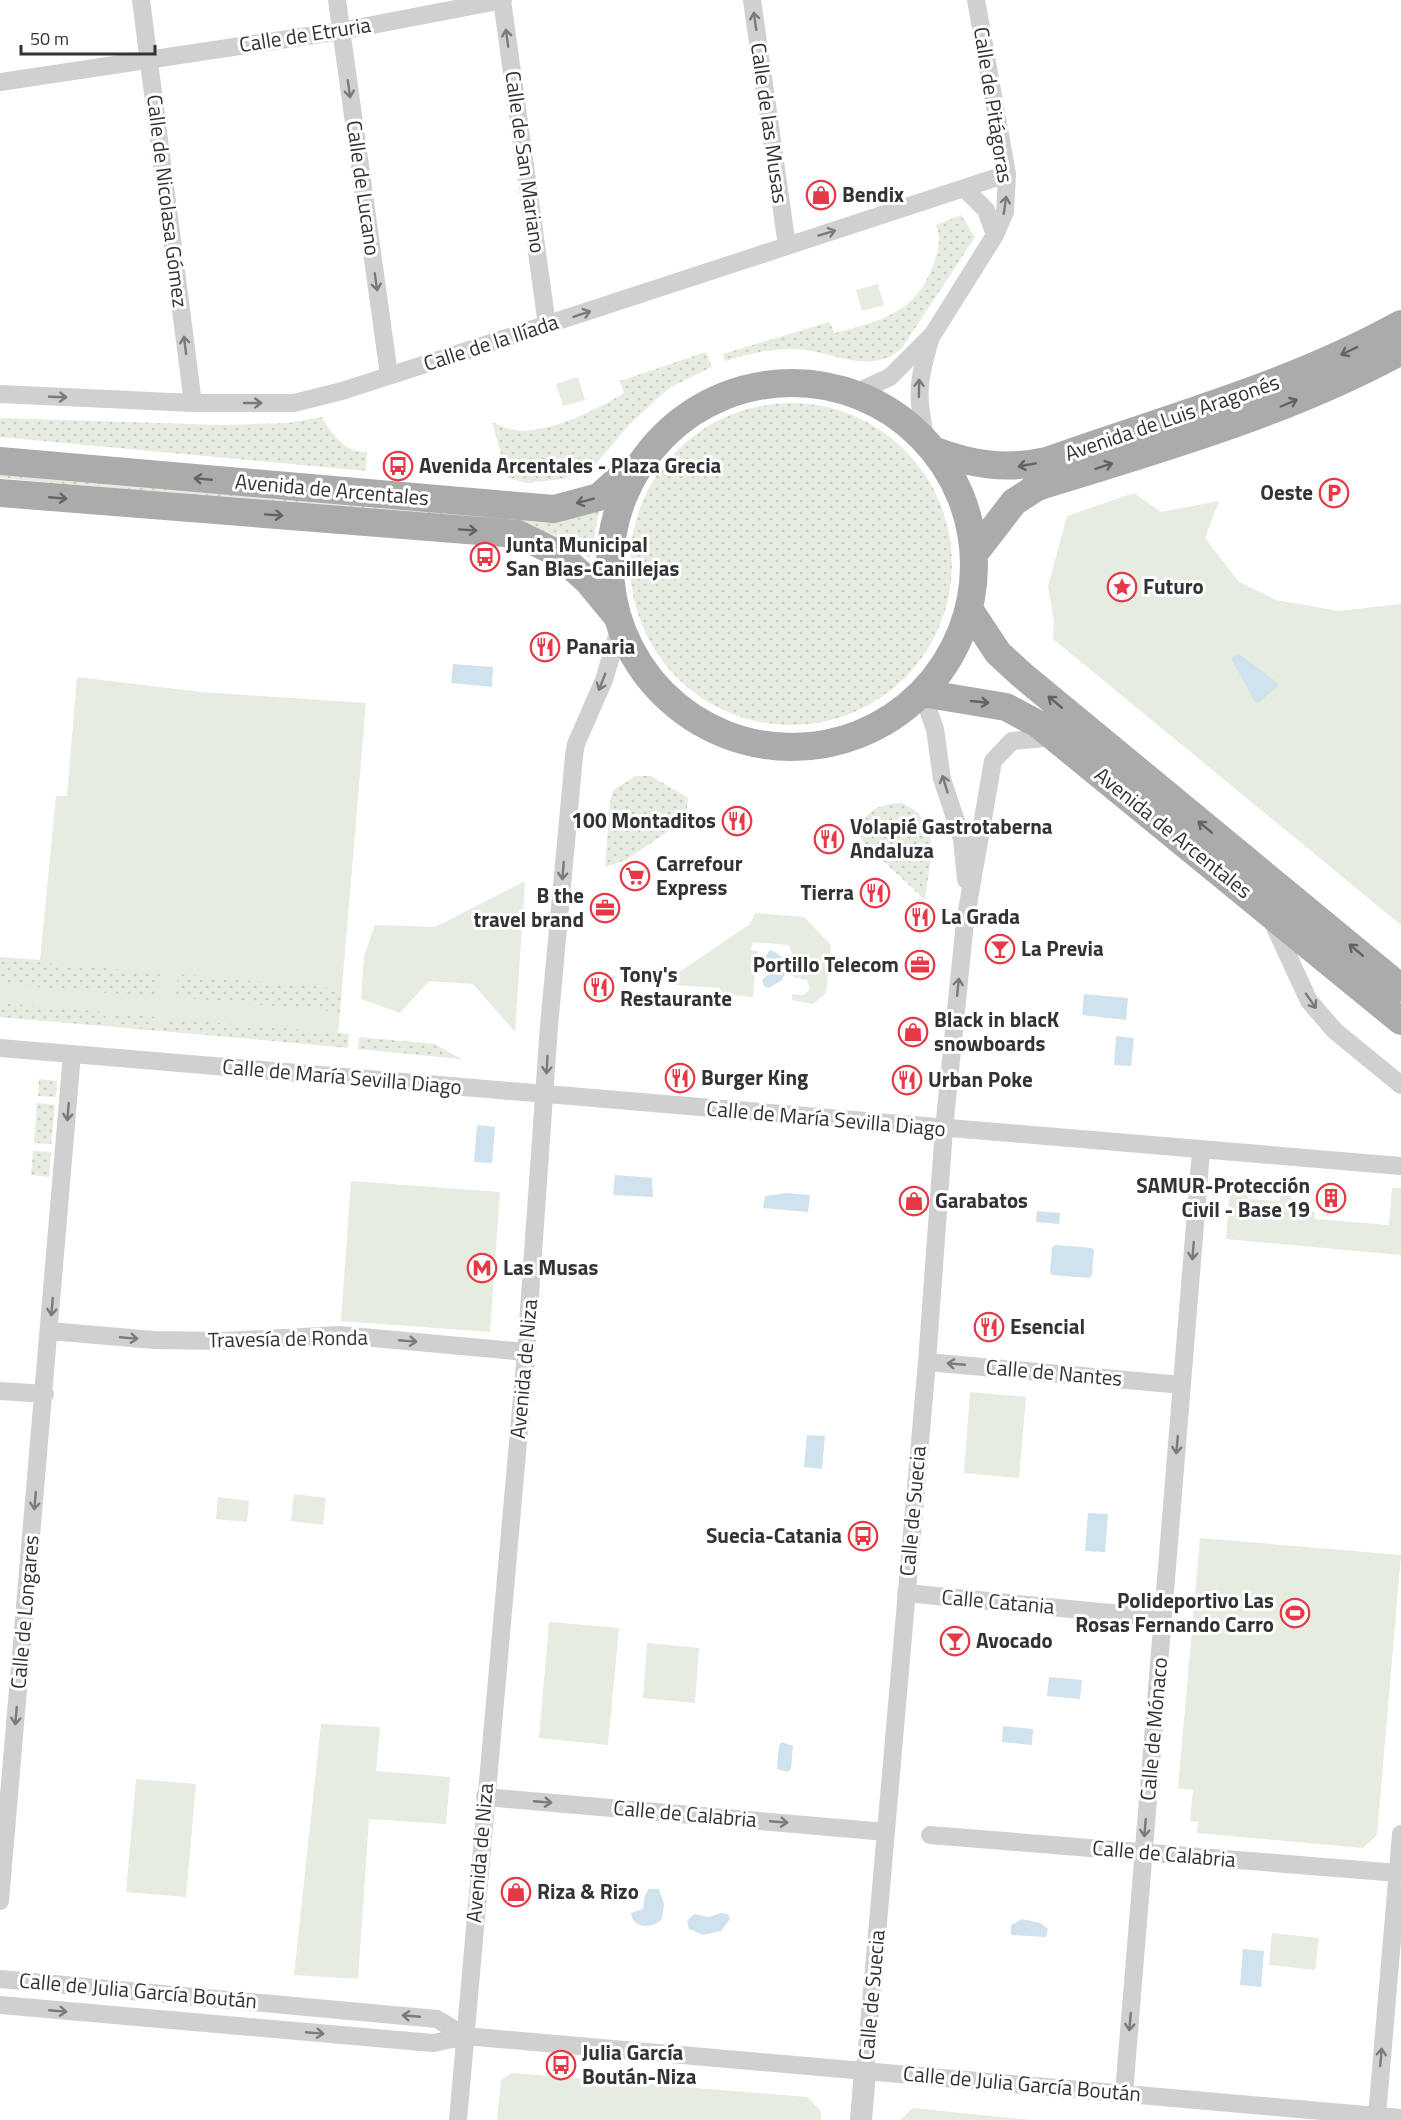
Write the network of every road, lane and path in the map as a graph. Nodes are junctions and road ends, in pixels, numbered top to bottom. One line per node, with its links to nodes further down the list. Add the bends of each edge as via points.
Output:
1 (141, 0): 7 (street, Calle de Nicolasa Gómez)
2 (337, 0): 6 (street, Calle de Lucano)
3 (502, 0): 6 (street, Calle de Etruria); 14 (street, Calle de San Mariano, one-way to 3)
4 (752, 0): 12 (street, Calle de las Musas, one-way to 4)
5 (976, 0): 9 (street, Calle de Pitágoras)
6 (342, 31): 7 (street, Calle de Etruria); 17 (street, Calle de Lucano, one-way to 17)
7 (149, 58): 8 (street, Calle de Etruria); 20 (street, Calle de Nicolasa Gómez, one-way to 7)
8 (0, 82)
9 (1007, 174): 10 (street, Calle de la Ilíada); 11 (street, Calle de Pitágoras, one-way to 9, via 1005,212)
10 (966, 190): 11 (street, via 986,210); 12 (street, Calle de la Ilíada, one-way to 10)
11 (995, 235): 15 (street, Calle de Pitágoras)
12 (787, 246): 14 (street, Calle de la Ilíada, one-way to 12)
13 (1401, 324): 21 (main road, Avenida de Luis Aragonés, one-way to 21, via 1322,364 1254,392 1047,461 1018,467 996,466 960,460)
14 (547, 325): 17 (street, Calle de la Ilíada)
15 (933, 334): 19 (street, Calle de Pitágoras, via 890,377); 21 (street, Calle de Pitágoras, one-way to 15, via 919,407 919,376)
16 (1401, 351): 25 (main road, Avenida de Luis Aragonés, one-way to 16, via 1014,502 1037,487 1263,414)
17 (389, 375): 20 (street, Calle de la Ilíada, one-way to 17, via 294,403)
18 (0, 394): 20 (street, Calle de la Ilíada, one-way to 20)
19 (853, 394): 21 (main road, via 895,415); 22 (main road, via 789,383 737,391 693,412)
20 (193, 403)
21 (930, 447): 25 (main road, via 947,468 966,509)
22 (647, 454): 23 (main road, Avenida de Arcentales, one-way to 23, via 599,497 554,509); 27 (main road, via 631,478 612,532 609,561)
23 (0, 460)
24 (0, 493): 27 (main road, Avenida de Arcentales, one-way to 27, via 518,534 557,553 588,581)
25 (974, 554): 26 (main road)
26 (969, 609): 28 (main road, via 951,654); 32 (main road, Avenida de Arcentales, one-way to 26, via 1022,675 998,653)
27 (618, 621): 28 (main road, via 633,655 666,697 718,731 748,741 806,746 846,739 878,725); 37 (street, Avenida de Niza, one-way to 37, via 604,680 576,744)
28 (922, 693): 29 (main road, Avenida de Arcentales, one-way to 29, via 1006,707); 30 (street, Calle de Suecia, one-way to 28, via 962,839 942,779 935,729)
29 (1055, 737): 30 (street, Calle de Suecia, via 1012,741 993,761); 31 (main road, Avenida de Arcentales)
30 (969, 903): 38 (street, Calle de Suecia, one-way to 30)
31 (1267, 911): 33 (main road, Avenida de Arcentales); 36 (street, one-way to 36, via 1309,1001 1335,1031)
32 (1401, 988)
33 (1401, 1021)
34 (0, 1048): 35 (street, Calle de María Sevilla Diago)
35 (72, 1054): 37 (street, Calle de María Sevilla Diago); 41 (street, Calle de Longares, one-way to 41)
36 (1401, 1085)
37 (545, 1095): 38 (street, Calle de María Sevilla Diago); 42 (street, Avenida de Niza)
38 (944, 1129): 39 (street, Calle de María Sevilla Diago); 43 (street, Calle de Suecia)
39 (1201, 1151): 40 (street, Calle de María Sevilla Diago); 44 (street, Calle de Mónaco, one-way to 44)
40 (1401, 1166)
41 (50, 1331): 42 (street, Travesía de Ronda, one-way to 42, via 223,1341 340,1335); 46 (street, Calle de Longares)
42 (526, 1352): 49 (street, Avenida de Niza)
43 (927, 1362): 44 (street, Calle de Nantes, one-way to 43); 47 (street, Calle de Suecia)
44 (1182, 1384): 48 (street, Calle de Mónaco, one-way to 48)
45 (0, 1391): 46 (street)
46 (45, 1394): 55 (street, Calle de Longares, one-way to 55)
47 (906, 1593): 48 (street, Calle Catania); 50 (street, Calle de Suecia)
48 (1162, 1618): 53 (street, Calle de Mónaco, one-way to 53)
49 (485, 1797): 50 (street, Calle de Calabria, one-way to 50); 60 (street, Avenida de Niza)
50 (885, 1832): 61 (street, Calle de Suecia)
51 (1401, 1834): 54 (street)
52 (930, 1835): 53 (street, Calle de Calabria)
53 (1143, 1852): 54 (street, Calle de Calabria); 62 (street, Calle de Mónaco, one-way to 62)
54 (1398, 1873): 63 (street, one-way to 54)
55 (0, 1901)
56 (0, 1979): 57 (street, Calle de Julia García Boután)
57 (275, 2004): 59 (street, Calle de Julia García Boután); 60 (street, Calle de Julia García Boután, one-way to 57, via 437,2019)
58 (0, 2005): 59 (street, Calle de Julia García Boután, one-way to 59)
59 (273, 2029): 60 (street, Calle de Julia García Boután, one-way to 60, via 434,2043)
60 (465, 2036): 61 (street, Calle de Julia García Boután); 65 (street, Avenida de Niza)
61 (865, 2071): 62 (street, Calle de Julia García Boután); 66 (street, Calle de Suecia)
62 (1124, 2093): 63 (street, Calle de Julia García Boután)
63 (1377, 2115): 64 (street, Calle de Julia García Boután)
64 (1401, 2118)
65 (458, 2120)
66 (861, 2120)

